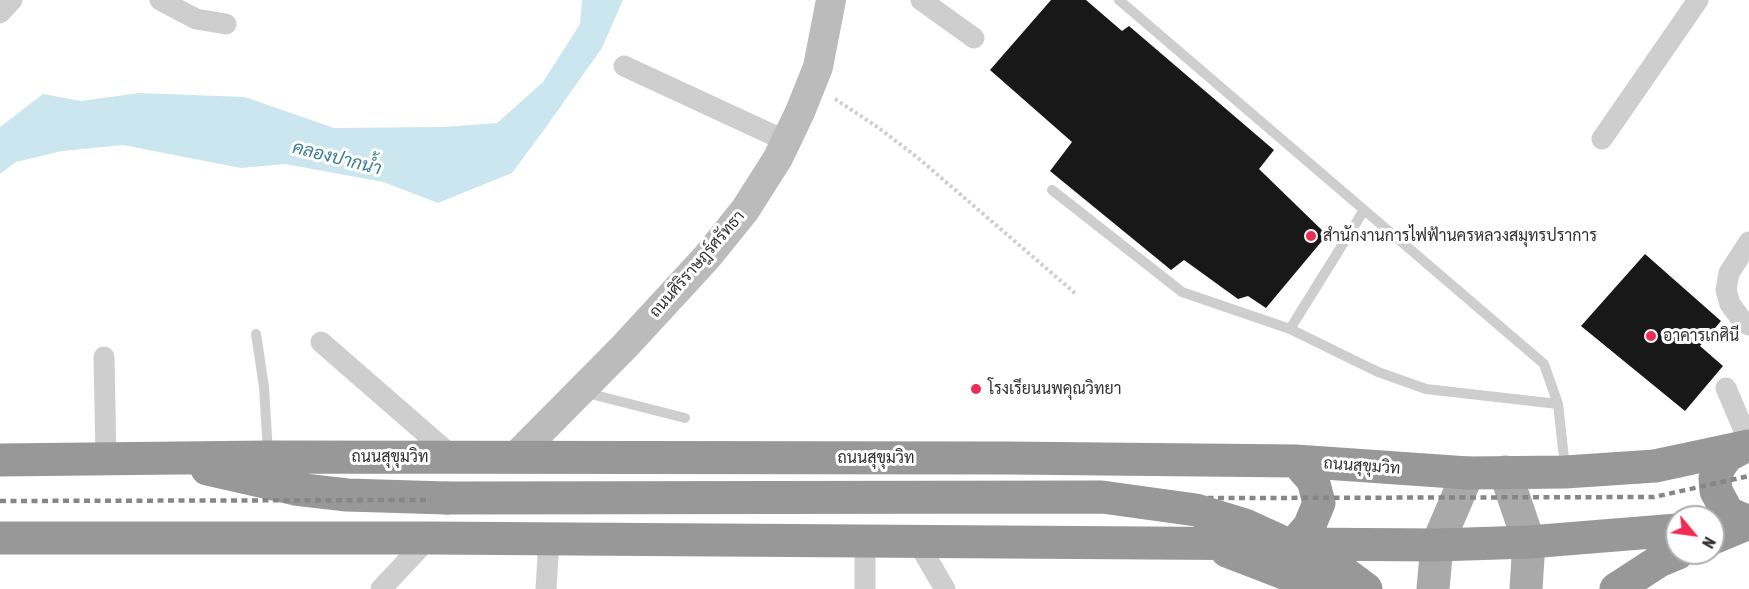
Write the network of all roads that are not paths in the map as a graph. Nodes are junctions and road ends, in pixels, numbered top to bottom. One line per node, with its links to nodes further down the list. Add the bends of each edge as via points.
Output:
1 (12, 0): 7 (street)
2 (160, 0): 8 (street, via 196,19)
3 (831, 0): 12 (street, ถนนศิริราษฎร์ศรัทธา, via 818,67)
4 (921, 0): 9 (street)
5 (1119, 0): 14 (lane)
6 (1698, 0): 11 (street)
7 (0, 13)
8 (226, 24)
9 (974, 38)
10 (624, 66): 12 (street)
11 (1602, 139)
12 (786, 141): 22 (street, ถนนศิริราษฎร์ศรัทธา, via 745,210 707,257)
13 (1052, 190): 17 (lane, via 1182,292)
14 (1364, 210): 17 (lane); 23 (lane, via 1544,364)
15 (1749, 242): 16 (street, via 1729,273 1726,290 1730,304)
16 (1749, 325)
17 (1290, 329): 23 (lane, via 1378,372 1426,389)
18 (256, 334): 26 (lane)
19 (321, 342): 27 (street)
20 (104, 357): 30 (street)
21 (1726, 388): 25 (street)
22 (578, 391): 24 (lane); 28 (street, ถนนศิริราษฎร์ศรัทธา)
23 (1558, 404): 34 (lane)
24 (685, 418)
25 (1749, 445): 34 (highway, ถนนสุขุมวิท, via 1655,466); 36 (highway, via 1727,456 1715,478 1720,503 1728,513)
26 (268, 457): 27 (highway, ถนนสุขุมวิท); 29 (highway, ถนนสุขุมวิท)
27 (453, 457): 28 (highway, ถนนสุขุมวิท)
28 (515, 457): 32 (highway, ถนนสุขุมวิท)
29 (162, 458): 30 (highway, ถนนสุขุมวิท); 55 (highway, bridge, via 296,489 347,495 1102,497 1196,510 1245,525 1335,566)
30 (106, 459): 31 (highway, ถนนสุขุมวิท)
31 (0, 460)
32 (1296, 460): 35 (highway, ถนนสุขุมวิท); 47 (highway, via 1313,480 1319,503 1309,527)
33 (1505, 472): 34 (highway, ถนนสุขุมวิท); 35 (highway, ถนนสุขุมวิท); 44 (main road)
34 (1565, 472)
35 (1468, 473): 48 (main road)
36 (1749, 522): 37 (highway); 39 (highway)
37 (1725, 525)
38 (1665, 531): 44 (highway)
39 (1725, 533)
40 (0, 538): 41 (highway)
41 (429, 538): 42 (highway); 50 (street)
42 (549, 538): 43 (highway); 51 (street)
43 (865, 541): 45 (highway); 52 (street)
44 (1529, 542): 48 (highway); 57 (main road)
45 (918, 543): 46 (highway); 53 (street)
46 (1209, 544): 47 (highway); 54 (highway)
47 (1294, 544): 48 (highway)
48 (1437, 545): 56 (main road)
49 (1665, 558): 58 (highway)
50 (381, 589)
51 (546, 589)
52 (866, 589)
53 (945, 589)
54 (1325, 589)
55 (1366, 589)
56 (1433, 589)
57 (1526, 589)
58 (1616, 589)

